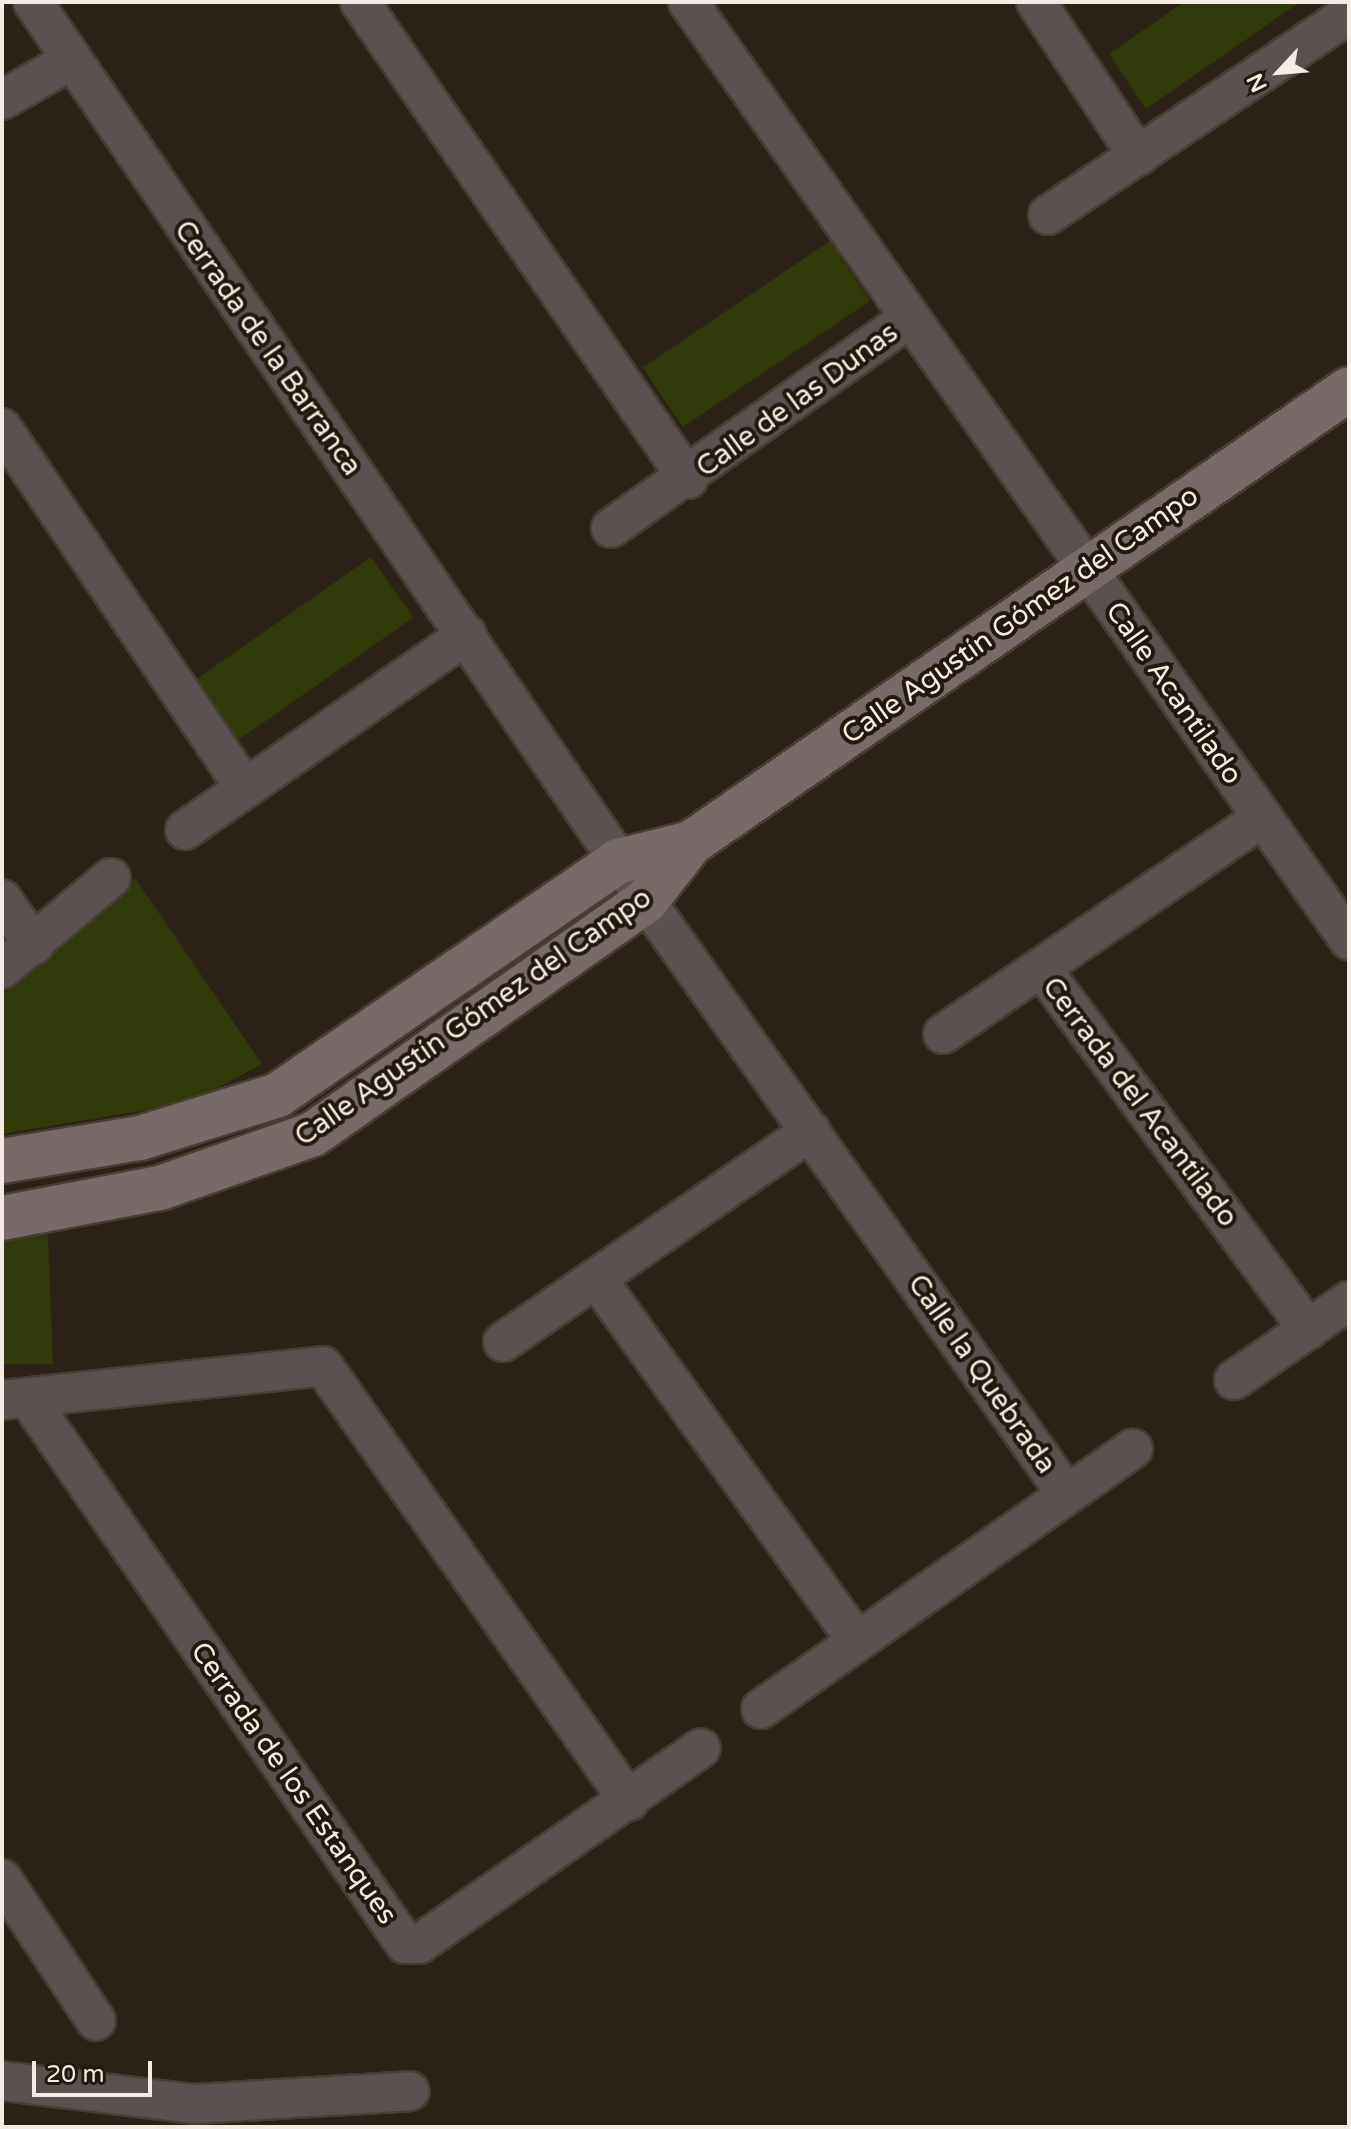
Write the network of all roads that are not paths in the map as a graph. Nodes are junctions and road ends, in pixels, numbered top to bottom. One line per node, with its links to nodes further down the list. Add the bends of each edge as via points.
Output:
1 (33, 2): 6 (street, Cerrada de la Barranca)
2 (360, 2): 13 (street, Calle de las Dunas)
3 (688, 2): 10 (street, Calle de las Dunas)
4 (1036, 2): 8 (street)
5 (1349, 14): 8 (street)
6 (70, 61): 7 (street); 16 (street, Cerrada de la Barranca)
7 (2, 100)
8 (1138, 156): 9 (street)
9 (1048, 215)
10 (907, 320): 13 (street, Calle de las Dunas); 15 (street, Calle Acantilado)
11 (1349, 389): 15 (street, Calle Agustín Gómez del Campo)
12 (2, 428): 17 (street)
13 (688, 479): 14 (street)
14 (611, 528)
15 (1087, 568): 18 (street, Calle Acantilado); 20 (street, Calle Agustín Gómez del Campo)
16 (467, 635): 17 (street); 21 (street, Cerrada de la Barranca)
17 (244, 787): 19 (street)
18 (1261, 819): 25 (street); 27 (street)
19 (185, 830)
20 (691, 843): 21 (street, Calle Agustín Gómez del Campo); 24 (street, Calle Agustín Gómez del Campo)
21 (619, 861): 24 (street, Cerrada de la Barranca); 31 (street, Calle Agustín Gómez del Campo, via 301,1083 251,1106)
22 (111, 878): 26 (street)
23 (2, 899): 26 (street)
24 (646, 901): 30 (street, Calle la Quebrada); 33 (street, Calle Agustín Gómez del Campo, via 313,1134)
25 (1349, 940)
26 (34, 945): 28 (street)
27 (1041, 968): 29 (street, Cerrada del Acantilado); 37 (street, Cerrada del Acantilado)
28 (2, 969)
29 (943, 1034)
30 (811, 1131): 35 (street); 42 (street, Calle la Quebrada)
31 (140, 1138): 32 (street, Calle Agustín Gómez del Campo); 33 (street)
32 (2, 1161)
33 (160, 1188): 34 (street, Calle Agustín Gómez del Campo)
34 (2, 1218)
35 (596, 1278): 38 (street); 43 (street)
36 (1349, 1301): 37 (street)
37 (1309, 1330): 39 (street)
38 (503, 1342)
39 (1234, 1380)
40 (16, 1401): 46 (street, Cerrada de los Estanques, via 323,1366); 46 (street, Cerrada de los Estanques, via 405,1944 419,1944)
41 (1133, 1449): 42 (street)
42 (1066, 1493): 43 (street, Calle la Quebrada)
43 (855, 1639): 44 (street, Calle la Quebrada)
44 (761, 1709)
45 (701, 1748): 46 (street, Cerrada de los Estanques)
46 (629, 1801)
47 (2, 1879): 48 (street)
48 (96, 2021)
49 (2, 2081): 51 (street)
50 (410, 2091): 51 (street)
51 (194, 2104): 52 (street)
52 (162, 2127)

